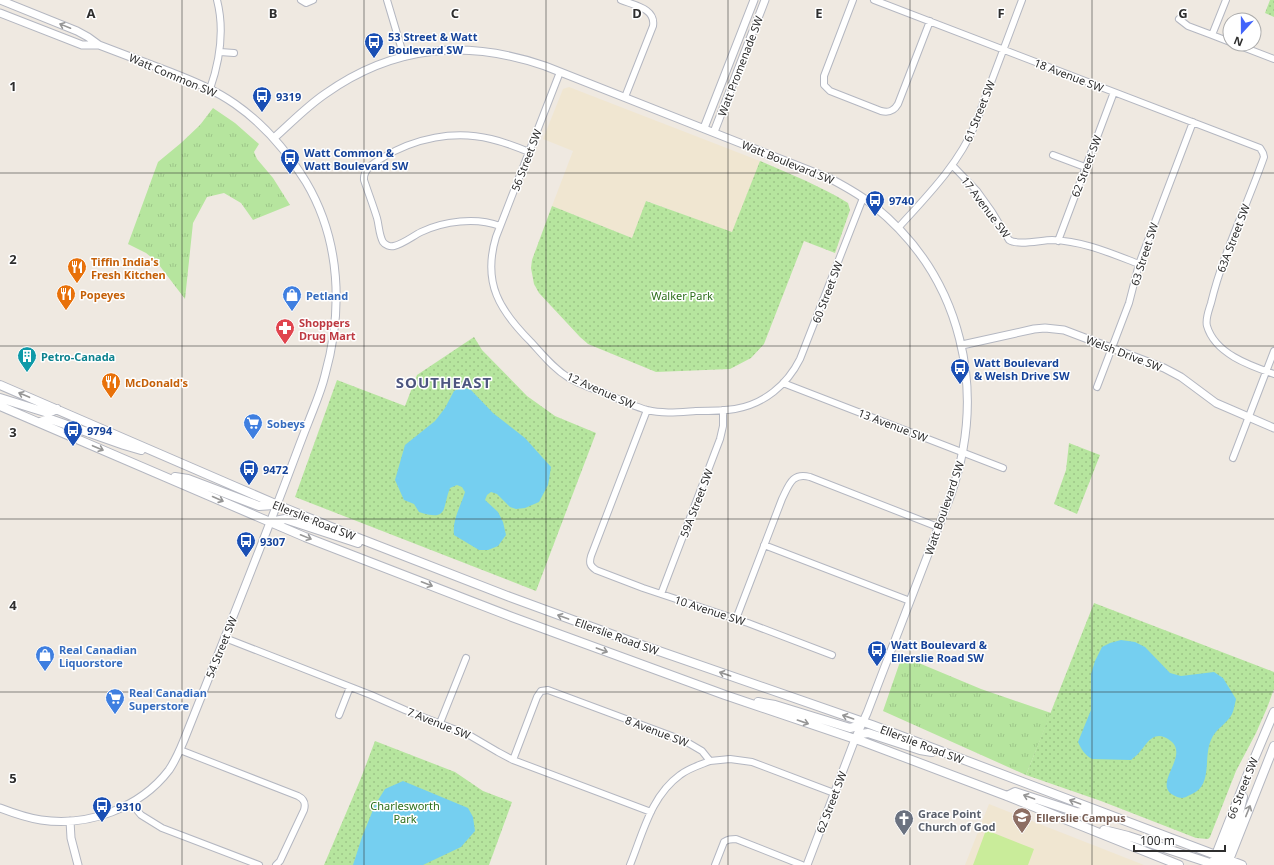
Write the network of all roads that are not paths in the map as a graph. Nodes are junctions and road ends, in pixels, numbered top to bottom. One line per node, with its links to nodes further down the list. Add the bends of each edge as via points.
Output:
1 (0, 0): 18 (street, Watt Common SW, one-way to 1, via 77,31)
2 (217, 0): 20 (street)
3 (314, 0): 12 (street)
4 (387, 0): 23 (street)
5 (621, 0): 28 (street, via 646,10 653,16 653,26)
6 (754, 0): 30 (street, Watt Promenade SW)
7 (765, 0): 31 (street, Watt Promenade SW)
8 (853, 0): 15 (street, via 824,76 824,85 830,91 881,112 894,110 898,104)
9 (874, 0): 15 (street, 18 Avenue SW)
10 (1022, 0): 19 (street, 61 Street SW)
11 (1226, 0): 16 (street)
12 (302, 1)
13 (0, 13): 18 (street, Watt Common SW, via 82,45)
14 (1179, 19): 16 (street, via 1188,26)
15 (930, 21): 19 (street, 18 Avenue SW)
16 (1212, 35): 17 (street)
17 (1222, 39)
18 (99, 45): 26 (street, Watt Common SW)
19 (1003, 49): 27 (street, 18 Avenue SW); 36 (street, 61 Street SW, via 971,134)
20 (220, 52): 22 (street); 26 (street)
21 (1256, 52): 24 (street)
22 (234, 54)
23 (404, 57): 25 (street, Watt Boulevard SW, via 441,50 477,50 512,56); 32 (street, Watt Boulevard SW, via 374,66 333,88 305,109)
24 (1274, 59)
25 (560, 72): 28 (street, Watt Boulevard SW); 33 (street, 56 Street SW)
26 (210, 89): 32 (street, Watt Common SW, via 244,110)
27 (1114, 92): 29 (street, 18 Avenue SW); 37 (street, 62 Street SW)
28 (624, 97): 30 (street, Watt Boulevard SW)
29 (1193, 122): 34 (street, 18 Avenue SW, via 1257,147); 43 (street, 63 Street SW)
30 (704, 128): 31 (street, Watt Boulevard SW)
31 (714, 132): 38 (street, Watt Boulevard SW, via 820,173)
32 (274, 138): 65 (street, Watt Common SW, via 288,154 306,183 324,221 332,250 337,296 334,333 325,378)
33 (529, 152): 39 (street, 56 Street SW); 39 (street, via 482,137 440,136 392,152 369,167 364,174 382,240 388,246 396,246 427,229 449,224 487,222)
34 (1263, 152): 47 (street, 63A Street SW, via 1263,160 1214,289 1207,324 1213,338 1226,352)
35 (1053, 155): 37 (street)
36 (952, 165): 40 (street, 61 Street SW); 41 (street, 17 Avenue SW, via 977,191 1011,241)
37 (1085, 167): 41 (street, 62 Street SW)
38 (863, 198): 40 (street, Watt Boulevard SW); 49 (street, 60 Street SW, via 802,355)
39 (500, 226): 42 (street, 56 Street SW)
40 (898, 228): 44 (street, Watt Boulevard SW, via 932,273 954,318)
41 (1058, 241): 43 (street, 17 Avenue SW, via 1091,246)
42 (493, 248): 55 (street, 12 Avenue SW, via 491,265 494,289 502,309 552,365 580,384)
43 (1139, 264): 45 (street, 63 Street SW)
44 (962, 345): 45 (street, Welsh Drive SW, via 1045,328 1064,330); 60 (street, Watt Boulevard SW, via 968,398)
45 (1113, 348): 51 (street, 63 Street SW); 57 (street, Welsh Drive SW, via 1173,372 1216,403)
46 (1274, 351): 47 (street)
47 (1266, 372): 48 (street); 57 (street)
48 (1274, 374)
49 (783, 383): 56 (street, 12 Avenue SW, via 753,404); 60 (street, 13 Avenue SW)
50 (0, 385): 54 (main road, Ellerslie Road SW, one-way to 50)
51 (1097, 387)
52 (0, 398): 54 (main road, via 48,413)
53 (0, 406): 58 (main road, Ellerslie Road SW)
54 (57, 409): 61 (main road, Ellerslie Road SW)
55 (647, 410): 56 (street, 12 Avenue SW); 70 (street, 10 Avenue SW, via 591,556 590,565 596,570)
56 (723, 410): 70 (street, 59A Street SW, via 720,439)
57 (1248, 418): 59 (street, Welsh Drive SW); 62 (street)
58 (40, 422): 61 (main road, via 53,420 124,445); 64 (main road, Ellerslie Road SW, one-way to 64)
59 (1274, 428)
60 (963, 452): 63 (street, 13 Avenue SW); 67 (street, Watt Boulevard SW)
61 (166, 456): 65 (main road, Ellerslie Road SW)
62 (1233, 458)
63 (1003, 468)
64 (158, 473): 65 (main road, via 188,479 259,506); 66 (main road, Ellerslie Road SW, one-way to 66)
65 (277, 504): 66 (street, 54 Street SW); 69 (main road, Ellerslie Road SW)
66 (270, 522): 69 (main road, via 285,520); 73 (street, 54 Street SW); 77 (main road, Ellerslie Road SW, one-way to 77, via 512,617)
67 (938, 527): 68 (street, via 810,477 799,476 794,478 786,491); 71 (street, Watt Boulevard SW)
68 (764, 545): 71 (street); 72 (street)
69 (387, 549): 80 (main road, Ellerslie Road SW, one-way to 69, via 630,641)
70 (661, 594): 72 (street, 10 Avenue SW)
71 (910, 601): 80 (street, Watt Boulevard SW)
72 (736, 619): 74 (street, 10 Avenue SW)
73 (225, 638): 76 (street, 7 Avenue SW); 84 (street, 54 Street SW)
74 (832, 655)
75 (466, 658): 81 (street)
76 (350, 687): 79 (street); 81 (street, 7 Avenue SW)
77 (726, 695): 80 (main road, via 775,705 850,728); 82 (main road, Ellerslie Road SW, one-way to 82)
78 (1274, 712): 97 (main road, 66 Street SW, via 1249,771)
79 (339, 715)
80 (863, 722): 82 (street, Watt Boulevard SW); 85 (main road, Ellerslie Road SW)
81 (440, 723): 86 (street, 7 Avenue SW, via 475,737)
82 (855, 739): 85 (main road, via 861,734 868,733 920,750); 89 (street, 62 Street SW); 90 (main road, Ellerslie Road SW)
83 (1274, 746): 97 (main road, 66 Street SW, one-way to 83)
84 (180, 750): 91 (street, 54 Street SW, via 159,781); 100 (street, via 298,796 304,802 304,810)
85 (955, 757): 88 (main road, Ellerslie Road SW)
86 (513, 760): 87 (street, 8 Avenue SW, via 537,697 544,690 551,690 685,741 702,751); 93 (street, 7 Avenue SW)
87 (710, 761): 89 (street, via 730,759 752,762); 93 (street, via 689,769 674,780 660,795)
88 (1014, 780): 90 (main road); 94 (main road, Ellerslie Road SW, one-way to 88)
89 (834, 793): 104 (street, 62 Street SW)
90 (1007, 796): 94 (main road, one-way to 90, via 1076,812 1016,792); 96 (main road, Ellerslie Road SW)
91 (131, 803): 95 (street, 54 Street SW, via 102,815); 99 (street, via 141,815 162,828)
92 (0, 808): 95 (street, 54 Street SW, via 40,820)
93 (651, 812): 101 (street)
94 (1108, 814): 97 (main road, Ellerslie Road SW)
95 (70, 821): 98 (street, via 71,838)
96 (1079, 824): 97 (main road); 105 (main road, Ellerslie Road SW)
97 (1220, 862): 106 (main road, Ellerslie Road SW)
98 (78, 865)
99 (259, 865)
100 (276, 865)
101 (630, 865)
102 (715, 865): 103 (street, via 722,846 728,839 736,839)
103 (802, 865)
104 (807, 865)
105 (1179, 865)
106 (1242, 865)

